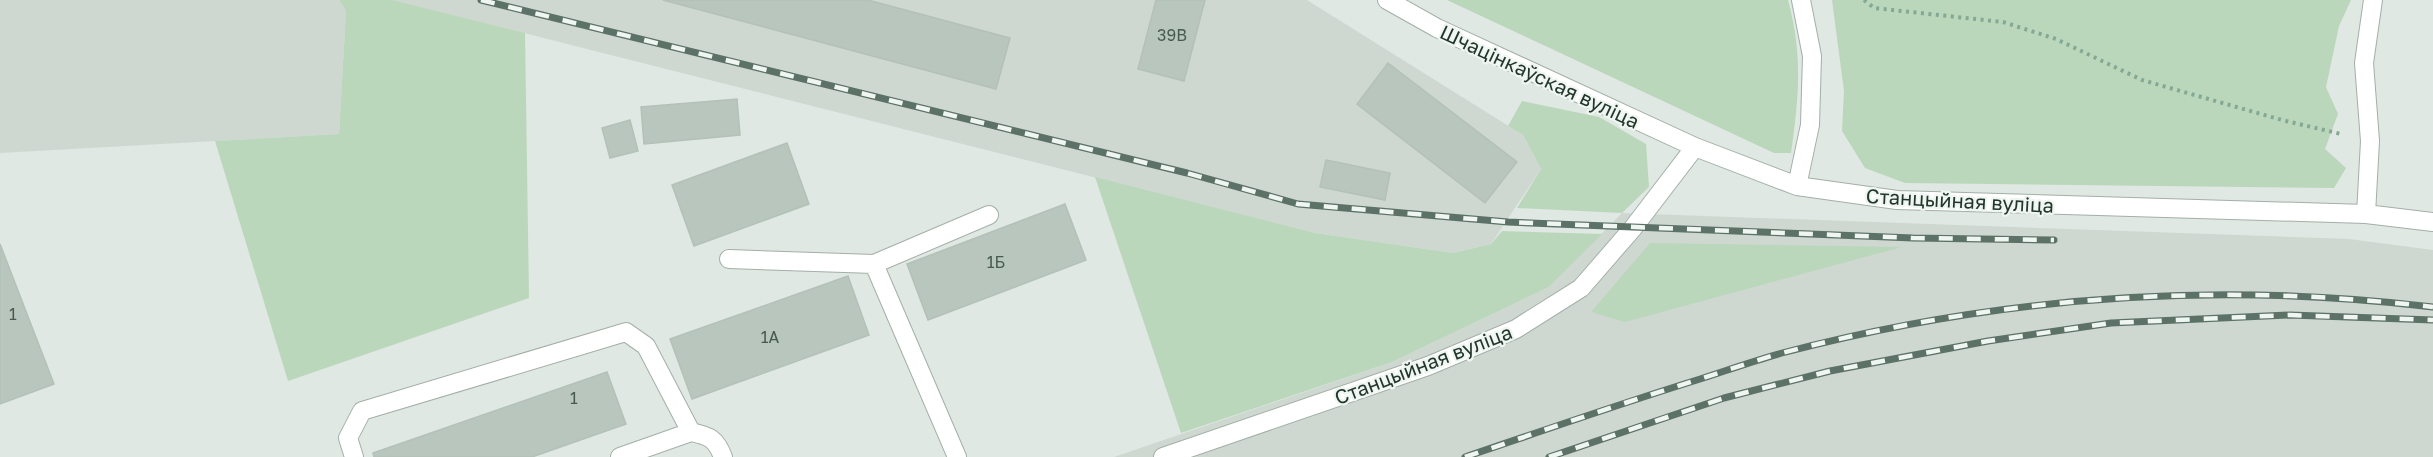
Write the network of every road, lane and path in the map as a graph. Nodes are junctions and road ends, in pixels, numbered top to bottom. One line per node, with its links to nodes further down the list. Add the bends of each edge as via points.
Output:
1 (1387, 0): 6 (street, Шчацінкаўская вуліца, via 1437,28)
2 (1801, 0): 7 (street, via 1812,56 1810,125)
3 (1864, 0): 5 (path, via 1874,8 2003,22 2056,39 2142,80)
4 (2373, 0): 5 (street, via 2364,63)
5 (2370, 141): 8 (street)
6 (1695, 147): 7 (street, Станцыйная вуліца); 18 (street, Станцыйная вуліца, via 1581,288 1516,329 1428,366)
7 (1797, 186): 8 (street, Станцыйная вуліца, via 1897,200)
8 (2366, 214): 10 (street, Станцыйная вуліца)
9 (989, 215): 12 (street)
10 (2433, 222)
11 (729, 259): 12 (street)
12 (874, 264): 17 (street)
13 (691, 432): 14 (street, via 646,346 627,332 362,411 348,438); 15 (street); 16 (street, via 717,443)
14 (354, 457)
15 (620, 457)
16 (723, 457)
17 (957, 457)
18 (1163, 457)

